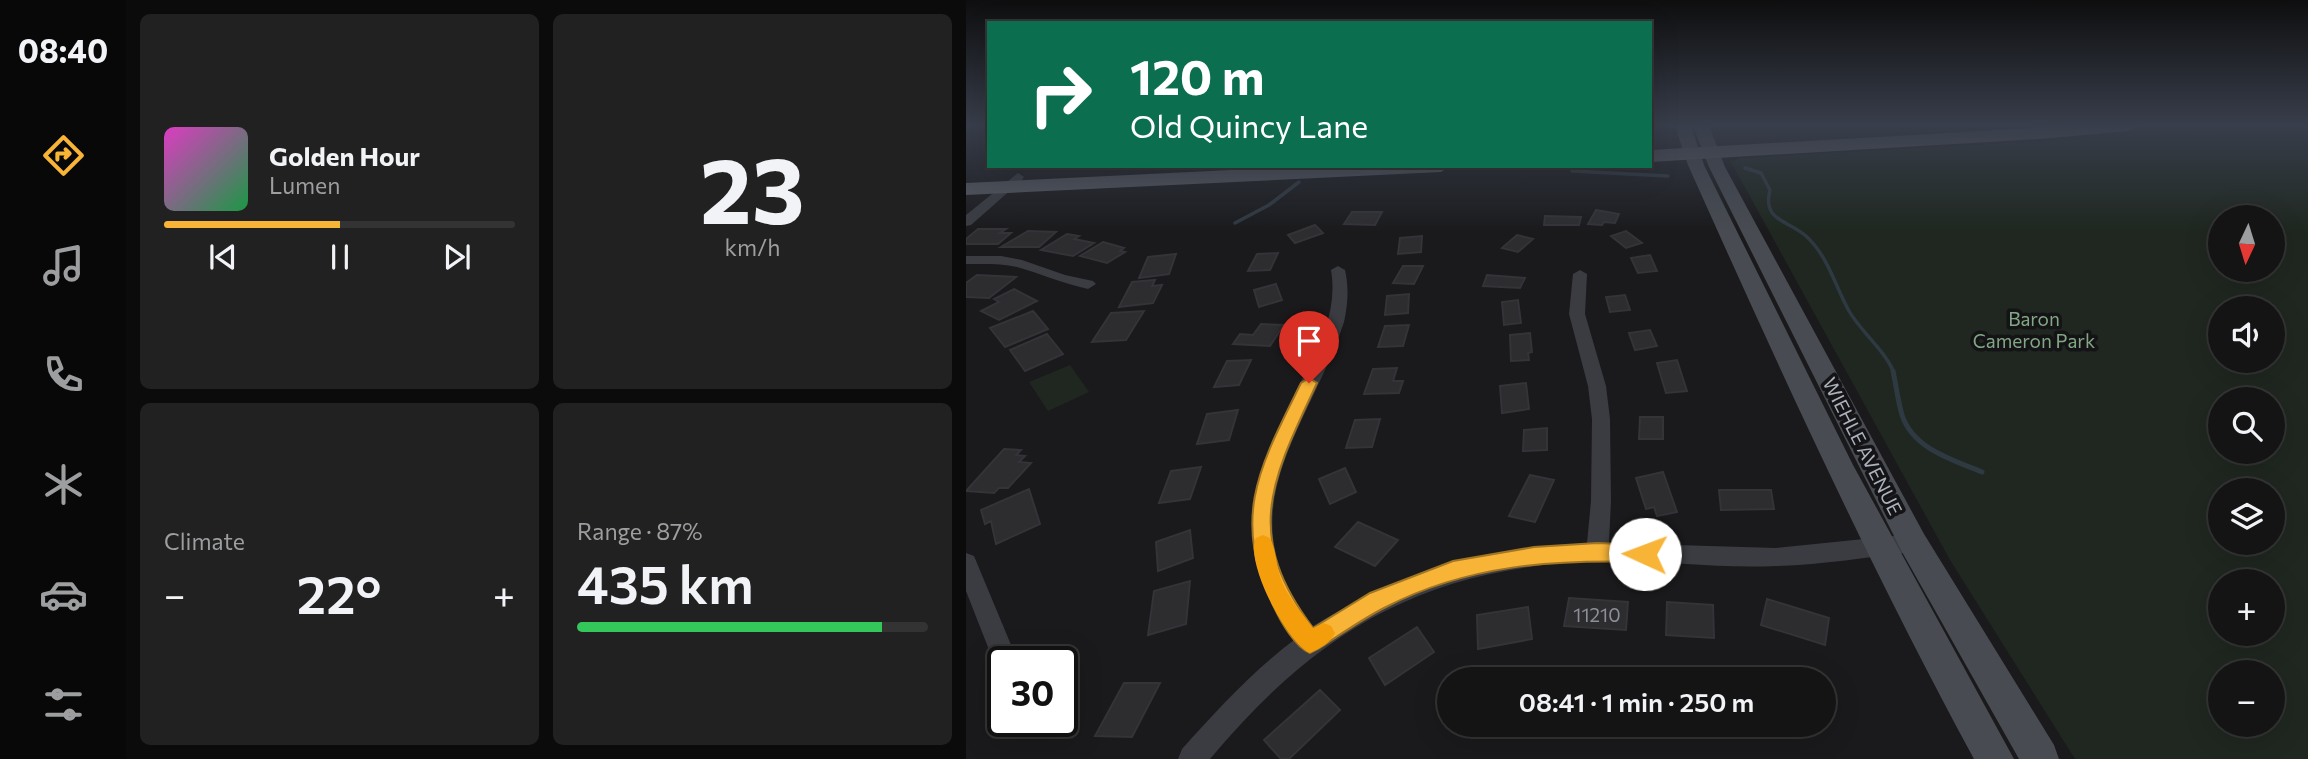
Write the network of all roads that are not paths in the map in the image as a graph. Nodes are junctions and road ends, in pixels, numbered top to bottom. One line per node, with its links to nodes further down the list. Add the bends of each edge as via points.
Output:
1 (1706, 161): 14 (main road, WIEHLE AVENUE)
2 (1708, 161): 13 (main road, WIEHLE AVENUE)
3 (1210, 168): 6 (main road)
4 (1390, 168): 6 (main road)
5 (966, 178): 6 (main road)
6 (1011, 183): 7 (main road); 8 (street)
7 (966, 189)
8 (966, 222)
9 (966, 260): 12 (street, via 1022,264)
10 (1338, 270): 17 (street, via 1340,306 1331,336 1273,459 1261,524 1271,579 1284,607)
11 (1580, 274): 15 (street, via 1577,314 1601,419)
12 (1088, 284)
13 (1913, 543): 14 (street); 21 (main road, WIEHLE AVENUE)
14 (1878, 547): 15 (street, via 1776,557); 20 (main road, WIEHLE AVENUE)
15 (1597, 552): 17 (street, via 1534,555 1453,570 1378,600)
16 (966, 563): 18 (street)
17 (1310, 642): 19 (street, via 1250,693)
18 (1000, 646)
19 (1192, 759)
20 (1995, 759)
21 (2039, 759)

